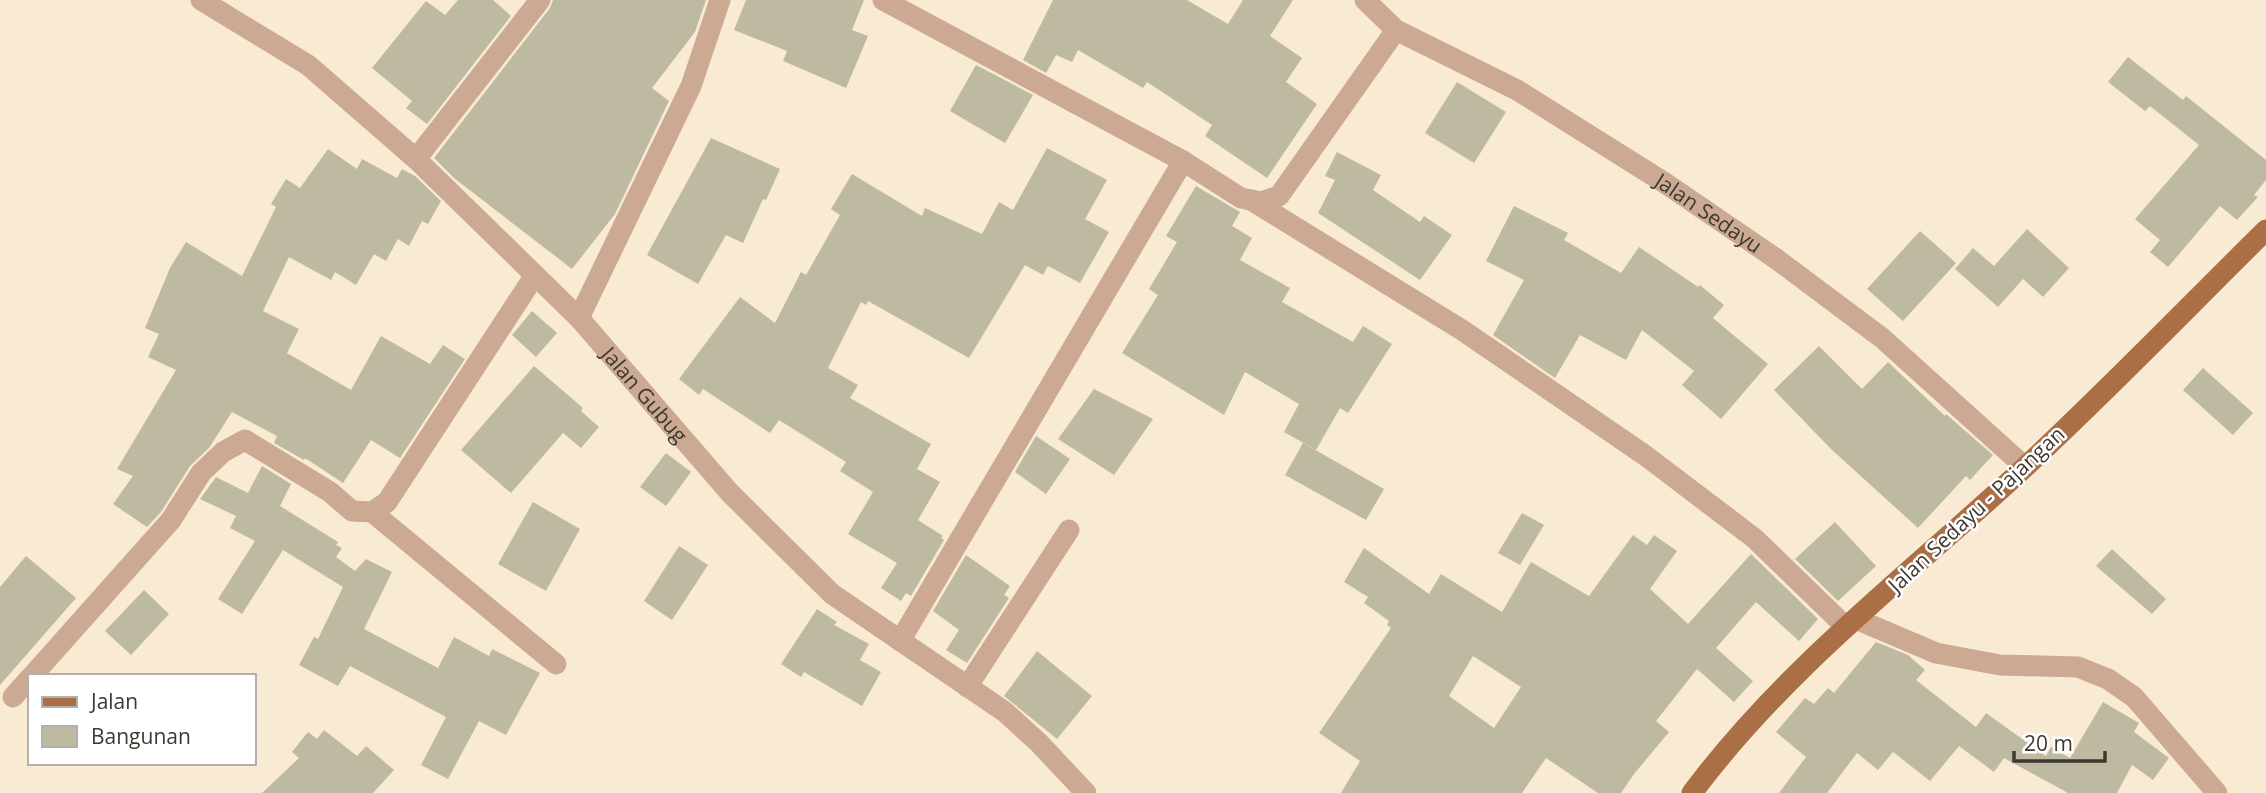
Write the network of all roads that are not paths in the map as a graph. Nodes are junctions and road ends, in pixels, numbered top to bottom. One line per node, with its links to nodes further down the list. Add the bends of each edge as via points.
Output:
1 (201, 0): 7 (street, Jalan Gubug, via 308,65)
2 (540, 0): 7 (street)
3 (720, 0): 12 (street, via 691,86)
4 (883, 0): 8 (street)
5 (1365, 0): 6 (street, Jalan Sedayu)
6 (1396, 30): 9 (street, via 1279,196); 13 (street, Jalan Sedayu, via 1517,90 1775,258 1882,338)
7 (416, 159): 11 (street, Jalan Gubug)
8 (1183, 161): 9 (street); 17 (street)
9 (1251, 200): 16 (street, via 1462,330 1646,456 1754,538)
10 (2266, 230): 13 (main road, Jalan Sedayu - Pajangan)
11 (535, 275): 12 (street, Jalan Gubug); 14 (street, via 399,487)
12 (579, 318): 17 (street, Jalan Gubug, via 730,493 832,594)
13 (2025, 467): 16 (main road, Jalan Sedayu - Pajangan)
14 (372, 512): 18 (street); 19 (street, via 352,511 330,492 245,440 201,473 171,520)
15 (1069, 530): 21 (street)
16 (1851, 623): 24 (main road, Jalan Sedayu - Pajangan, via 1757,713); 25 (street, via 1936,653 2000,665 2078,667 2108,679 2134,697)
17 (900, 641): 21 (street, Jalan Gubug)
18 (556, 664)
19 (34, 674)
20 (28, 680): 22 (street)
21 (967, 687): 23 (street, Jalan Gubug, via 1005,712)
22 (13, 697)
23 (1086, 793)
24 (1692, 793)
25 (2217, 793)

